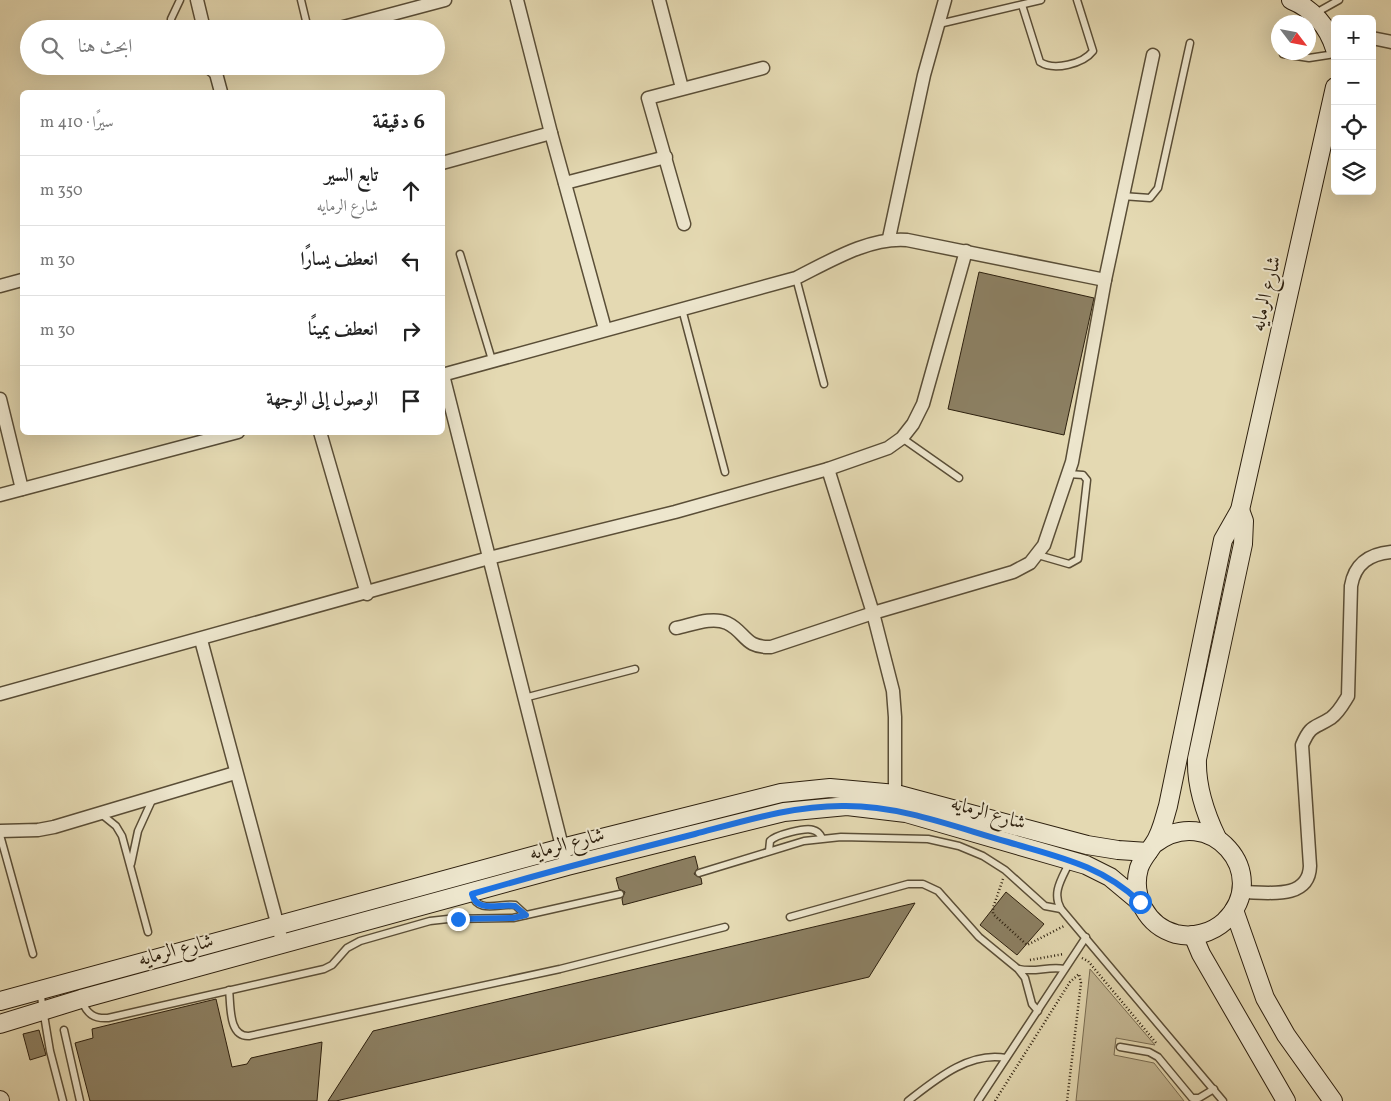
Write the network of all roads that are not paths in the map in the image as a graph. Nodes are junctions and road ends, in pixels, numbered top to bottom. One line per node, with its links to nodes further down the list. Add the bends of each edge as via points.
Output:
1 (180, 0): 14 (lane)
2 (197, 0): 15 (street)
3 (301, 0): 16 (lane)
4 (445, 0): 17 (street)
5 (517, 0): 31 (street)
6 (659, 0): 28 (street)
7 (946, 0): 18 (street)
8 (1041, 0): 12 (lane)
9 (1076, 0): 12 (lane, via 1094,51 1088,58 1055,67 1040,62)
10 (1291, 0): 13 (street)
11 (1339, 0): 13 (lane)
12 (1022, 4): 18 (lane)
13 (1314, 14): 19 (street)
14 (171, 20)
15 (202, 20)
16 (306, 20)
17 (370, 20)
18 (939, 24): 37 (street, via 924,75)
19 (1331, 31)
20 (1376, 39): 21 (street)
21 (1391, 42)
22 (1190, 43): 35 (lane, via 1158,188 1150,198)
23 (1153, 55): 35 (street)
24 (1331, 55): 25 (lane)
25 (1316, 57)
26 (763, 68): 28 (street)
27 (217, 75): 29 (street)
28 (682, 88): 32 (street, via 648,98)
29 (221, 90)
30 (1331, 105): 60 (street, شارع الرمايه)
31 (551, 132): 33 (street); 34 (street)
32 (666, 157): 34 (street); 36 (street)
33 (445, 162)
34 (565, 184): 45 (street)
35 (1122, 196): 41 (street)
36 (684, 224)
37 (889, 238): 38 (street); 40 (street, via 845,254)
38 (966, 251): 41 (street); 53 (street, via 923,404)
39 (460, 254): 46 (lane)
40 (796, 278): 44 (street); 49 (lane)
41 (1104, 280): 56 (street, via 1078,435)
42 (20, 281): 43 (street)
43 (0, 286)
44 (682, 308): 45 (street); 55 (lane)
45 (605, 329): 46 (street)
46 (492, 360): 47 (street)
47 (445, 374)
48 (445, 383): 63 (street)
49 (824, 384)
50 (0, 399): 58 (street)
51 (227, 435): 58 (street)
52 (321, 435): 64 (street)
53 (902, 438): 54 (street, via 888,448); 57 (lane)
54 (828, 469): 63 (street, via 675,512); 65 (street)
55 (725, 472)
56 (1068, 474): 62 (street, via 1047,538); 62 (lane, via 1083,475 1087,480 1078,559 1069,564)
57 (958, 478)
58 (22, 489): 59 (street)
59 (0, 495)
60 (1240, 510): 78 (street, شارع الرمايه, via 1244,521 1243,544 1197,759 1200,792); 80 (street, شارع الرمايه, via 1223,540 1174,781 1164,820)
61 (1391, 552): 86 (street, via 1370,557 1355,572 1351,586 1348,696 1330,719 1316,724 1307,733 1302,745 1309,877 1292,891)
62 (1038, 555): 65 (street, via 1013,572)
63 (489, 558): 64 (street); 70 (street)
64 (367, 594): 67 (street)
65 (873, 613): 66 (street, via 771,647 750,643 727,623 718,621); 73 (street, via 893,691)
66 (676, 628)
67 (201, 640): 69 (street); 71 (street)
68 (635, 669): 70 (lane)
69 (0, 694)
70 (524, 698): 79 (street)
71 (235, 773): 72 (street); 94 (street)
72 (154, 797): 74 (street); 84 (lane, via 138,831)
73 (894, 802): 79 (street, شارع الرمايه, via 830,788 780,793); 80 (street, شارع الرمايه, via 1087,845 1118,850); 82 (street, شارع الرمايه); 83 (street, شارع الرمايه, via 800,809)
74 (99, 813): 75 (street, via 38,830); 84 (lane, via 109,818 122,836)
75 (0, 831)
76 (0, 835): 100 (lane)
77 (822, 838): 81 (lane); 81 (lane, via 810,829 775,836 770,840); 90 (lane, via 913,838 944,842 971,851 1006,870 1045,906)
78 (1217, 838): 80 (street, via 1189,830 1170,834); 86 (street, via 1235,857 1241,874)
79 (562, 848): 83 (street); 94 (street, شارع الرمايه)
80 (1151, 848): 89 (street, via 1138,876)
81 (769, 851): 85 (lane)
82 (1070, 860): 89 (street, شارع الرمايه, via 1110,877); 90 (lane, via 1056,892 1056,901)
83 (567, 866): 87 (street, شارع الرمايه)
84 (130, 867): 96 (lane)
85 (700, 873)
86 (1241, 892): 91 (street)
87 (472, 894): 92 (lane, via 482,906 515,906); 99 (street, شارع الرمايه)
88 (620, 894): 92 (lane)
89 (1140, 902): 97 (street, via 1161,927 1176,934)
90 (1061, 909): 98 (lane)
91 (1234, 910): 97 (street, via 1216,928); 120 (street, via 1266,998 1286,1034)
92 (526, 915): 104 (lane, via 430,921 360,941 324,969)
93 (790, 917): 101 (lane, via 908,884 923,884 941,894 979,936)
94 (277, 924): 99 (street); 103 (street, شارع الرمايه)
95 (725, 928): 104 (lane, via 560,969 249,1036 235,1030)
96 (148, 932)
97 (1193, 935): 119 (street)
98 (1086, 937): 102 (lane); 113 (lane)
99 (283, 944): 105 (street, شارع الرمايه)
100 (33, 954)
101 (1018, 969): 102 (lane); 108 (lane)
102 (1064, 970): 108 (lane)
103 (40, 990): 106 (street, شارع الرمايه); 107 (lane)
104 (229, 990): 105 (lane, via 104,1018 88,1013)
105 (81, 999): 107 (street, شارع الرمايه)
106 (0, 1001)
107 (43, 1010): 109 (street, شارع الرمايه); 114 (lane)
108 (1038, 1011): 112 (lane)
109 (0, 1024)
110 (64, 1030): 115 (lane)
111 (1120, 1047): 113 (lane, via 1149,1052 1158,1057 1194,1099)
112 (1006, 1058): 116 (lane, via 985,1057 960,1066); 117 (lane)
113 (1214, 1089): 118 (lane)
114 (63, 1101)
115 (80, 1101)
116 (908, 1101)
117 (978, 1101)
118 (1223, 1101)
119 (1286, 1101)
120 (1333, 1101)

